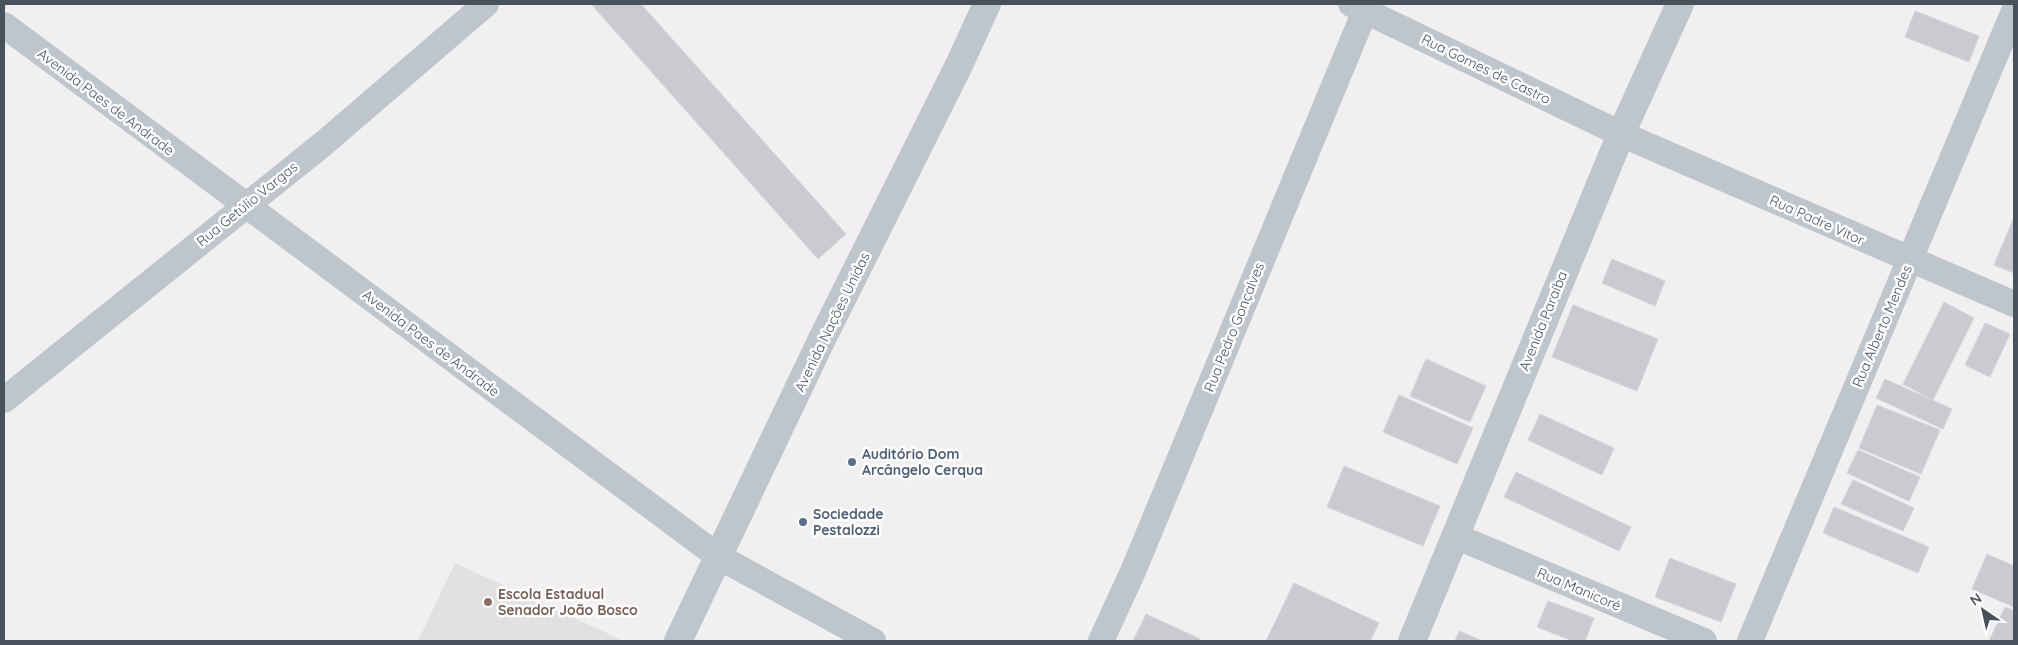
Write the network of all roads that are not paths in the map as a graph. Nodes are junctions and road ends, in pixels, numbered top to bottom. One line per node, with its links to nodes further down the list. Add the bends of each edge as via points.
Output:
1 (486, 4): 8 (street, Rua Getúlio Vargas, via 323,144)
2 (987, 4): 13 (street, Avenida Nações Unidas)
3 (1680, 4): 7 (street, Avenida Paraíba)
4 (1358, 7): 7 (street, Rua Gomes de Castro); 16 (street, Rua Pedro Gonçalves, via 1134,569)
5 (2014, 11): 9 (street, Rua Alberto Mendes)
6 (4, 25): 8 (street, Avenida Paes de Andrade)
7 (1621, 134): 9 (street, Rua Padre Vitor); 12 (street, Avenida Paraíba)
8 (246, 205): 11 (street, Rua Getúlio Vargas); 13 (street, Avenida Paes de Andrade)
9 (1910, 260): 10 (street, Rua Padre Vitor); 19 (street, Rua Alberto Mendes)
10 (2014, 304)
11 (4, 400)
12 (1455, 536): 17 (street, Avenida Paraíba); 18 (street, Rua Manicoré)
13 (719, 557): 14 (street, Avenida Nações Unidas); 15 (street, Avenida Paes de Andrade)
14 (678, 641)
15 (872, 641)
16 (1101, 641)
17 (1412, 641)
18 (1704, 641)
19 (1750, 641)

